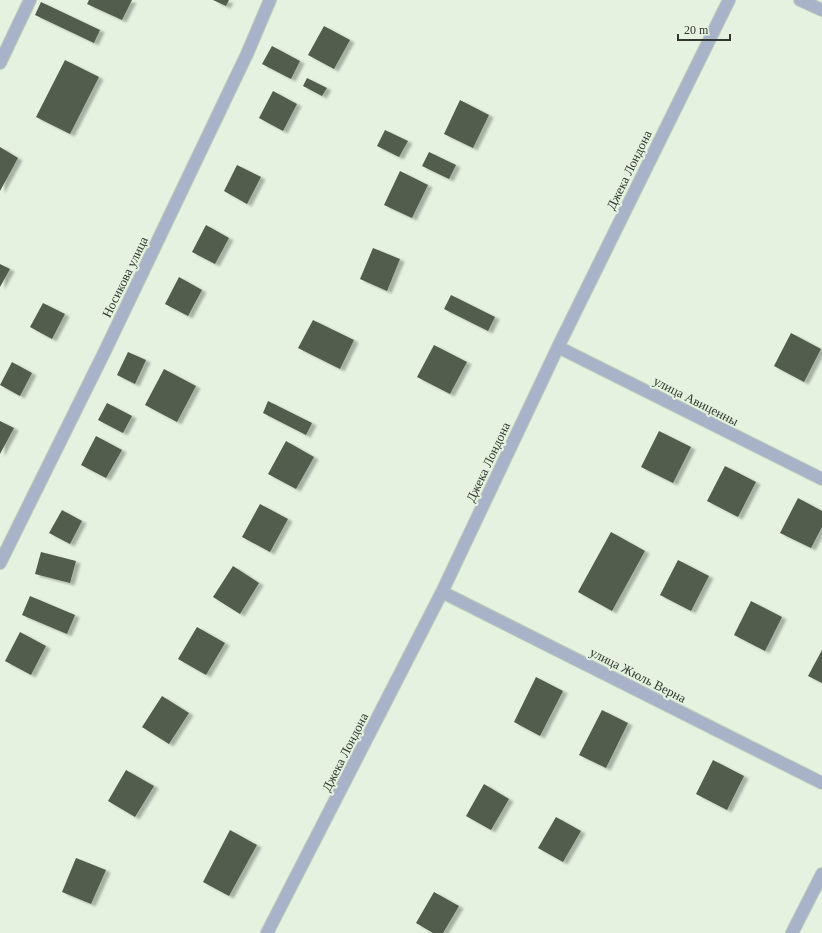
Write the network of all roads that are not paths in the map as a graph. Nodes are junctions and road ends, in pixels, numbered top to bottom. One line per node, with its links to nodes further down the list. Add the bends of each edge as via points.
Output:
1 (30, 0): 6 (street)
2 (270, 0): 9 (street, Носикова улица, via 247,54)
3 (728, 0): 7 (street, Джека Лондона)
4 (800, 0): 5 (street)
5 (822, 10)
6 (0, 63)
7 (558, 348): 8 (street, улица Авиценны); 10 (street, Джека Лондона)
8 (822, 479)
9 (0, 563)
10 (442, 592): 11 (street, улица Жюль Верна); 13 (street, Джека Лондона)
11 (822, 783)
12 (822, 874): 14 (street)
13 (267, 933)
14 (792, 933)

